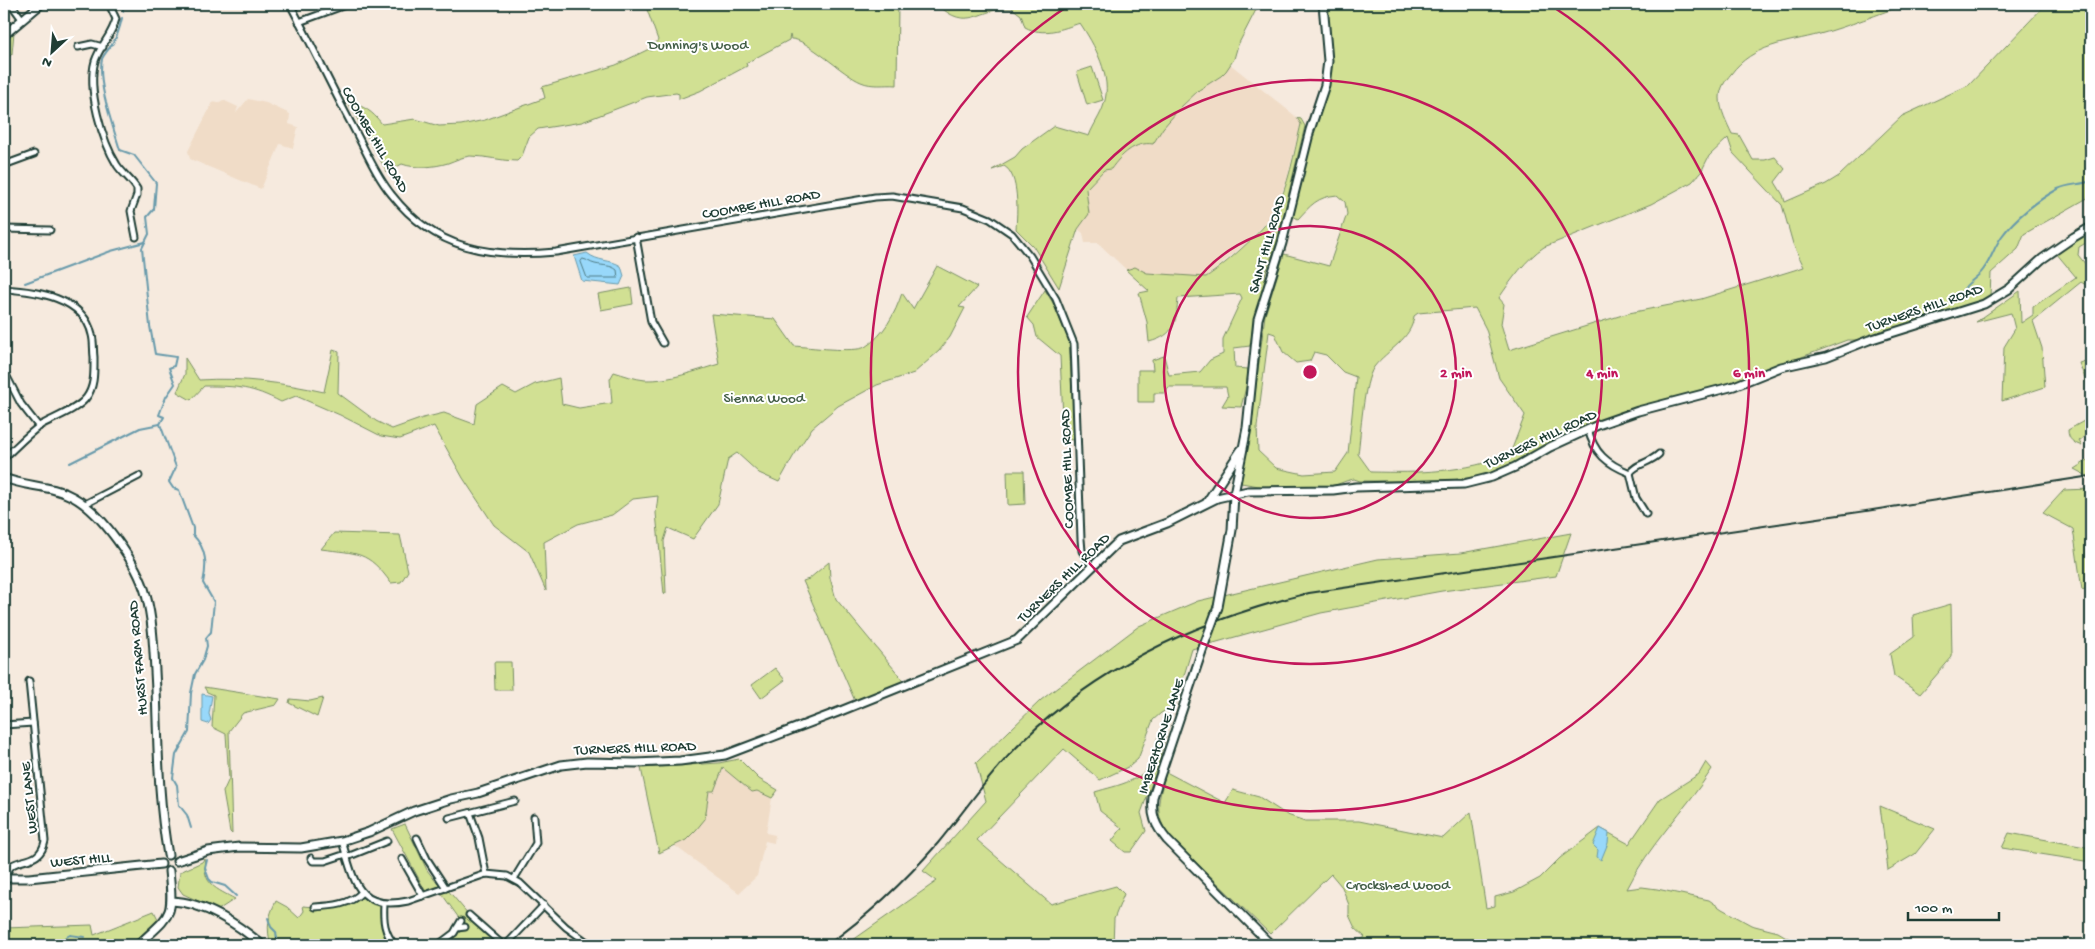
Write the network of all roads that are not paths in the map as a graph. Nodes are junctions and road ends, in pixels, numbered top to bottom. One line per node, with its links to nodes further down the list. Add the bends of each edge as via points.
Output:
1 (11, 4): 7 (street)
2 (41, 4): 7 (main road)
3 (109, 4): 10 (street, via 116,20)
4 (290, 4): 8 (street, COOMBE HILL ROAD)
5 (348, 4): 8 (street)
6 (1323, 4): 24 (main road, SAINT HILL ROAD, via 1328,61 1325,84 1258,319)
7 (22, 19): 9 (main road)
8 (299, 22): 18 (street, COOMBE HILL ROAD, via 390,194 426,228 472,249 494,254 556,252)
9 (4, 35)
10 (103, 46): 11 (street); 17 (street, via 93,74 97,117 118,166 137,189 131,211)
11 (78, 47)
12 (34, 154): 13 (street)
13 (4, 165)
14 (2091, 227): 23 (main road, TURNERS HILL ROAD, via 2042,259 2009,289 1984,304 1868,340 1826,357 1781,367 1734,386 1638,411)
15 (4, 229): 16 (street)
16 (50, 230)
17 (136, 237)
18 (636, 237): 20 (street, via 651,322); 34 (street, COOMBE HILL ROAD, via 875,196 964,208 990,219 1012,234 1030,256 1056,299 1074,344 1081,539 1082,551)
19 (4, 289): 22 (street, via 33,292 69,304 92,333 93,381 88,396 83,402)
20 (663, 343)
21 (4, 372): 22 (street, via 21,404)
22 (39, 426): 26 (street)
23 (1588, 429): 27 (street, via 1596,452 1617,468); 30 (main road, TURNERS HILL ROAD, via 1514,467 1472,482)
24 (1244, 446): 30 (main road, SAINT HILL ROAD); 31 (main road)
25 (1659, 454): 27 (street)
26 (4, 458)
27 (1630, 473): 33 (street, via 1636,498)
28 (139, 476): 32 (street)
29 (4, 478): 32 (main road, HURST FARM ROAD, via 60,490)
30 (1234, 494): 31 (main road, TURNERS HILL ROAD); 74 (main road, IMBERHORNE LANE, bridge, via 1232,530 1218,607 1153,797 1152,811 1156,827 1167,840)
31 (1207, 502): 34 (main road, TURNERS HILL ROAD, via 1168,523 1119,541)
32 (85, 504): 45 (main road, HURST FARM ROAD, via 117,541 140,576 146,593 155,667 159,780)
33 (1646, 514)
34 (1092, 566): 43 (main road, TURNERS HILL ROAD, via 1016,640 785,733 724,755 680,761 561,764 414,811)
35 (29, 681): 36 (street, WEST LANE)
36 (33, 723): 37 (street); 53 (street, WEST LANE, via 44,841 36,856 10,865)
37 (4, 725)
38 (515, 801): 39 (street)
39 (470, 813): 41 (street); 52 (street)
40 (534, 817): 54 (street, via 536,843)
41 (449, 818)
42 (417, 838): 55 (street)
43 (342, 841): 46 (street); 49 (main road, TURNERS HILL ROAD, via 302,848 240,847 208,851)
44 (387, 841): 46 (street)
45 (168, 854): 49 (main road); 50 (main road)
46 (346, 856): 47 (street, via 326,861 313,861); 56 (street, via 350,872)
47 (312, 858)
48 (402, 859): 57 (street)
49 (177, 861): 51 (main road, via 177,866)
50 (161, 864): 51 (main road); 53 (main road, WEST HILL, via 104,872)
51 (169, 871): 58 (main road)
52 (486, 874): 54 (street); 55 (street)
53 (5, 878)
54 (514, 879): 60 (street)
55 (446, 888): 57 (street)
56 (362, 892): 59 (street); 61 (street, via 348,902)
57 (423, 896): 59 (street)
58 (172, 901): 66 (main road, via 169,914); 67 (main road, via 196,905 241,929)
59 (384, 904): 68 (street, via 387,936)
60 (544, 905): 70 (street); 71 (street)
61 (315, 907)
62 (469, 915): 70 (street)
63 (461, 921): 65 (street)
64 (465, 927): 65 (street)
65 (457, 928): 69 (street)
66 (138, 945)
67 (262, 945)
68 (395, 945)
69 (438, 945)
70 (504, 945)
71 (588, 945)
72 (601, 945): 73 (street)
73 (607, 945)
74 (1271, 945)

